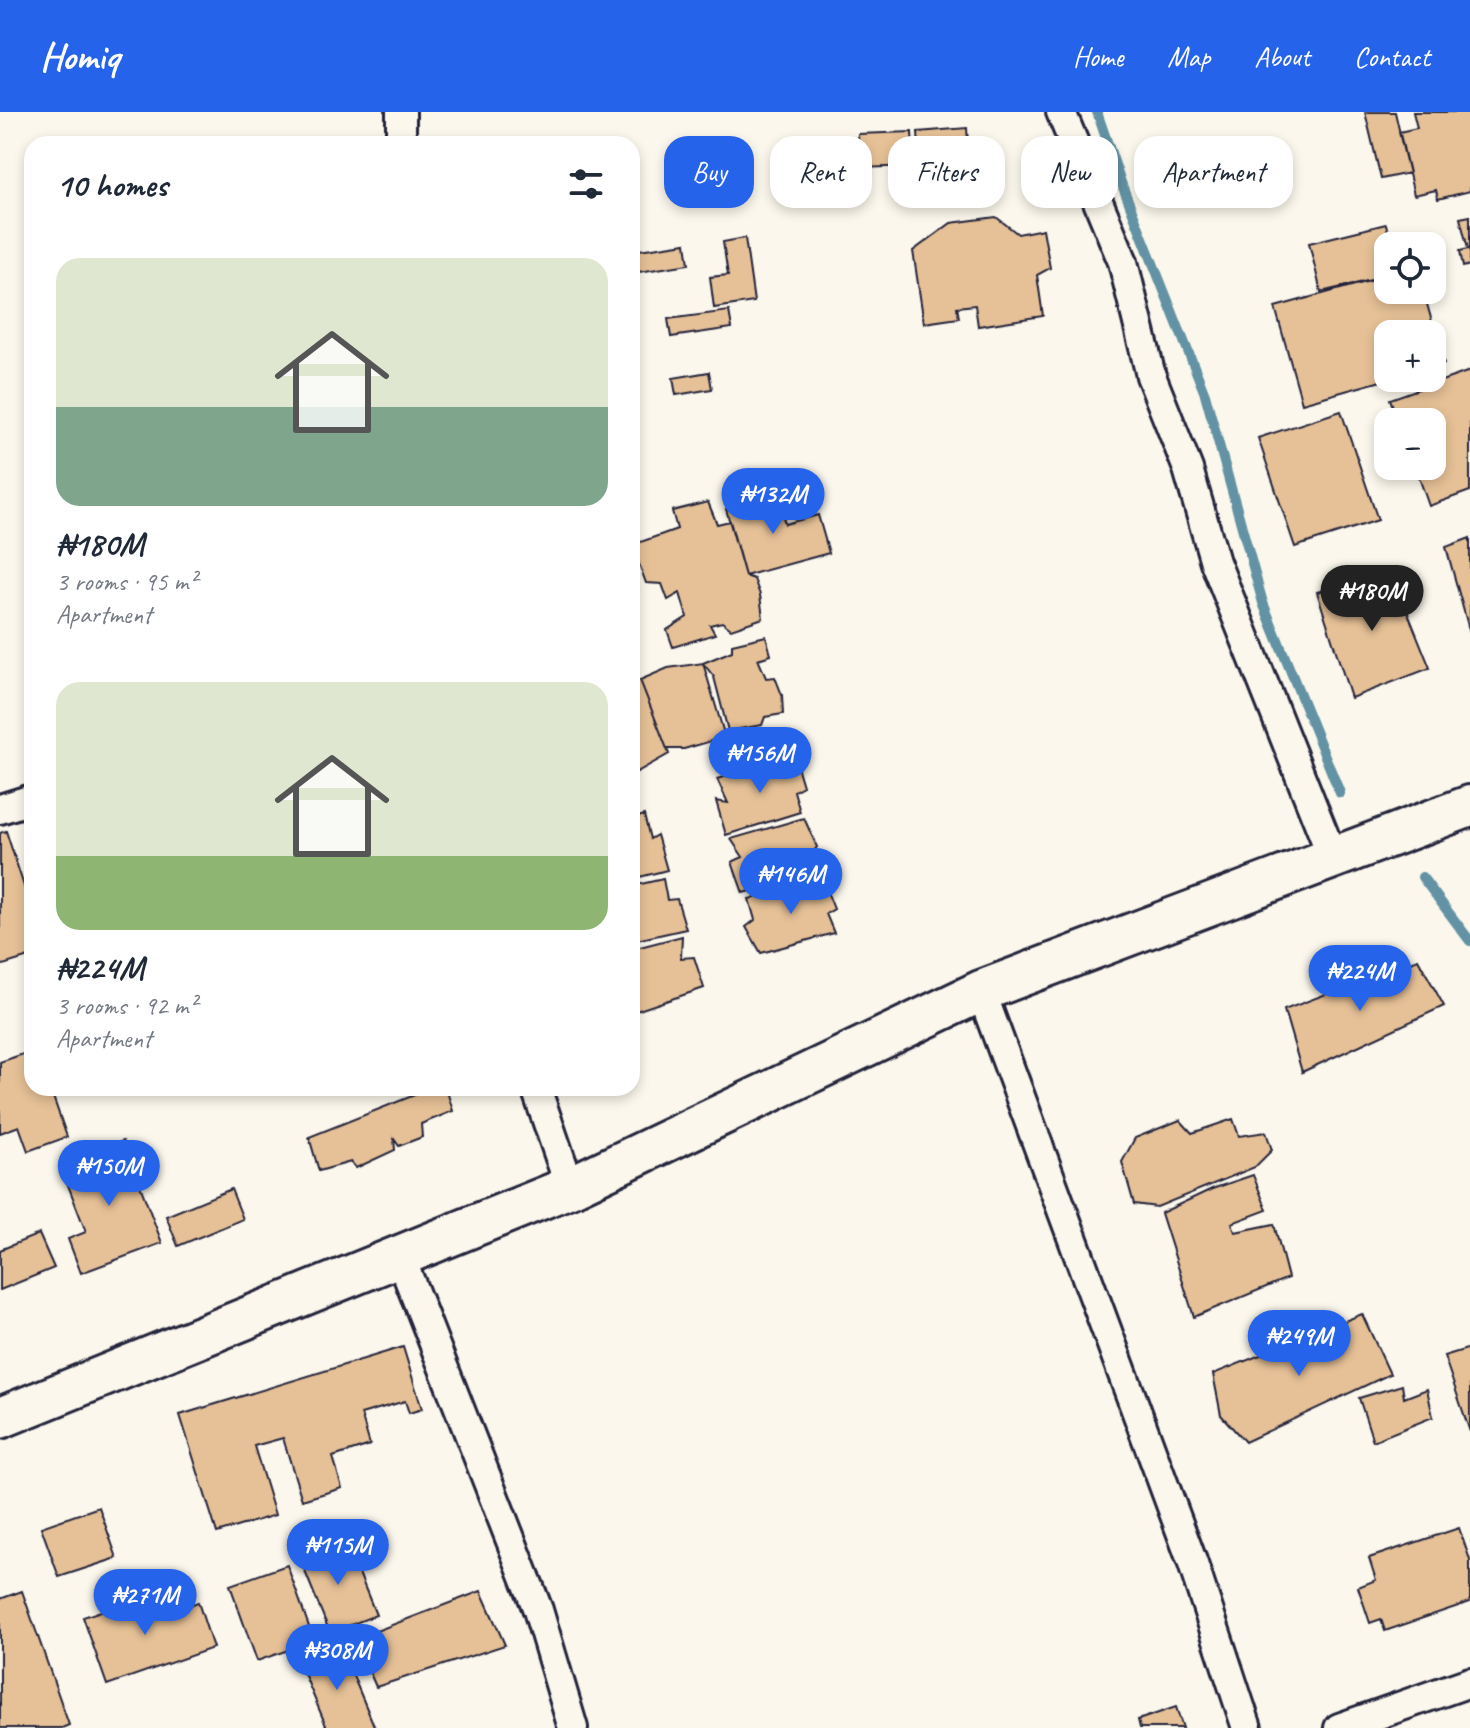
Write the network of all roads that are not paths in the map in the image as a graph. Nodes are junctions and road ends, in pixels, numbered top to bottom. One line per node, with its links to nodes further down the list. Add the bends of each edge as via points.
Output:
1 (401, 112): 3 (street)
2 (1061, 112): 7 (street, via 1123,262 1151,376 1188,469 1215,562)
3 (401, 136)
4 (24, 802): 6 (street)
5 (1470, 806): 7 (main road)
6 (0, 809)
7 (1333, 858): 8 (main road)
8 (981, 991): 10 (main road); 15 (street, via 1192,1561)
9 (539, 1096): 10 (street)
10 (570, 1187): 11 (main road)
11 (400, 1256): 12 (main road); 14 (street, via 538,1610)
12 (0, 1418)
13 (1470, 1682): 16 (street)
14 (573, 1728)
15 (1247, 1728)
16 (1339, 1728)

